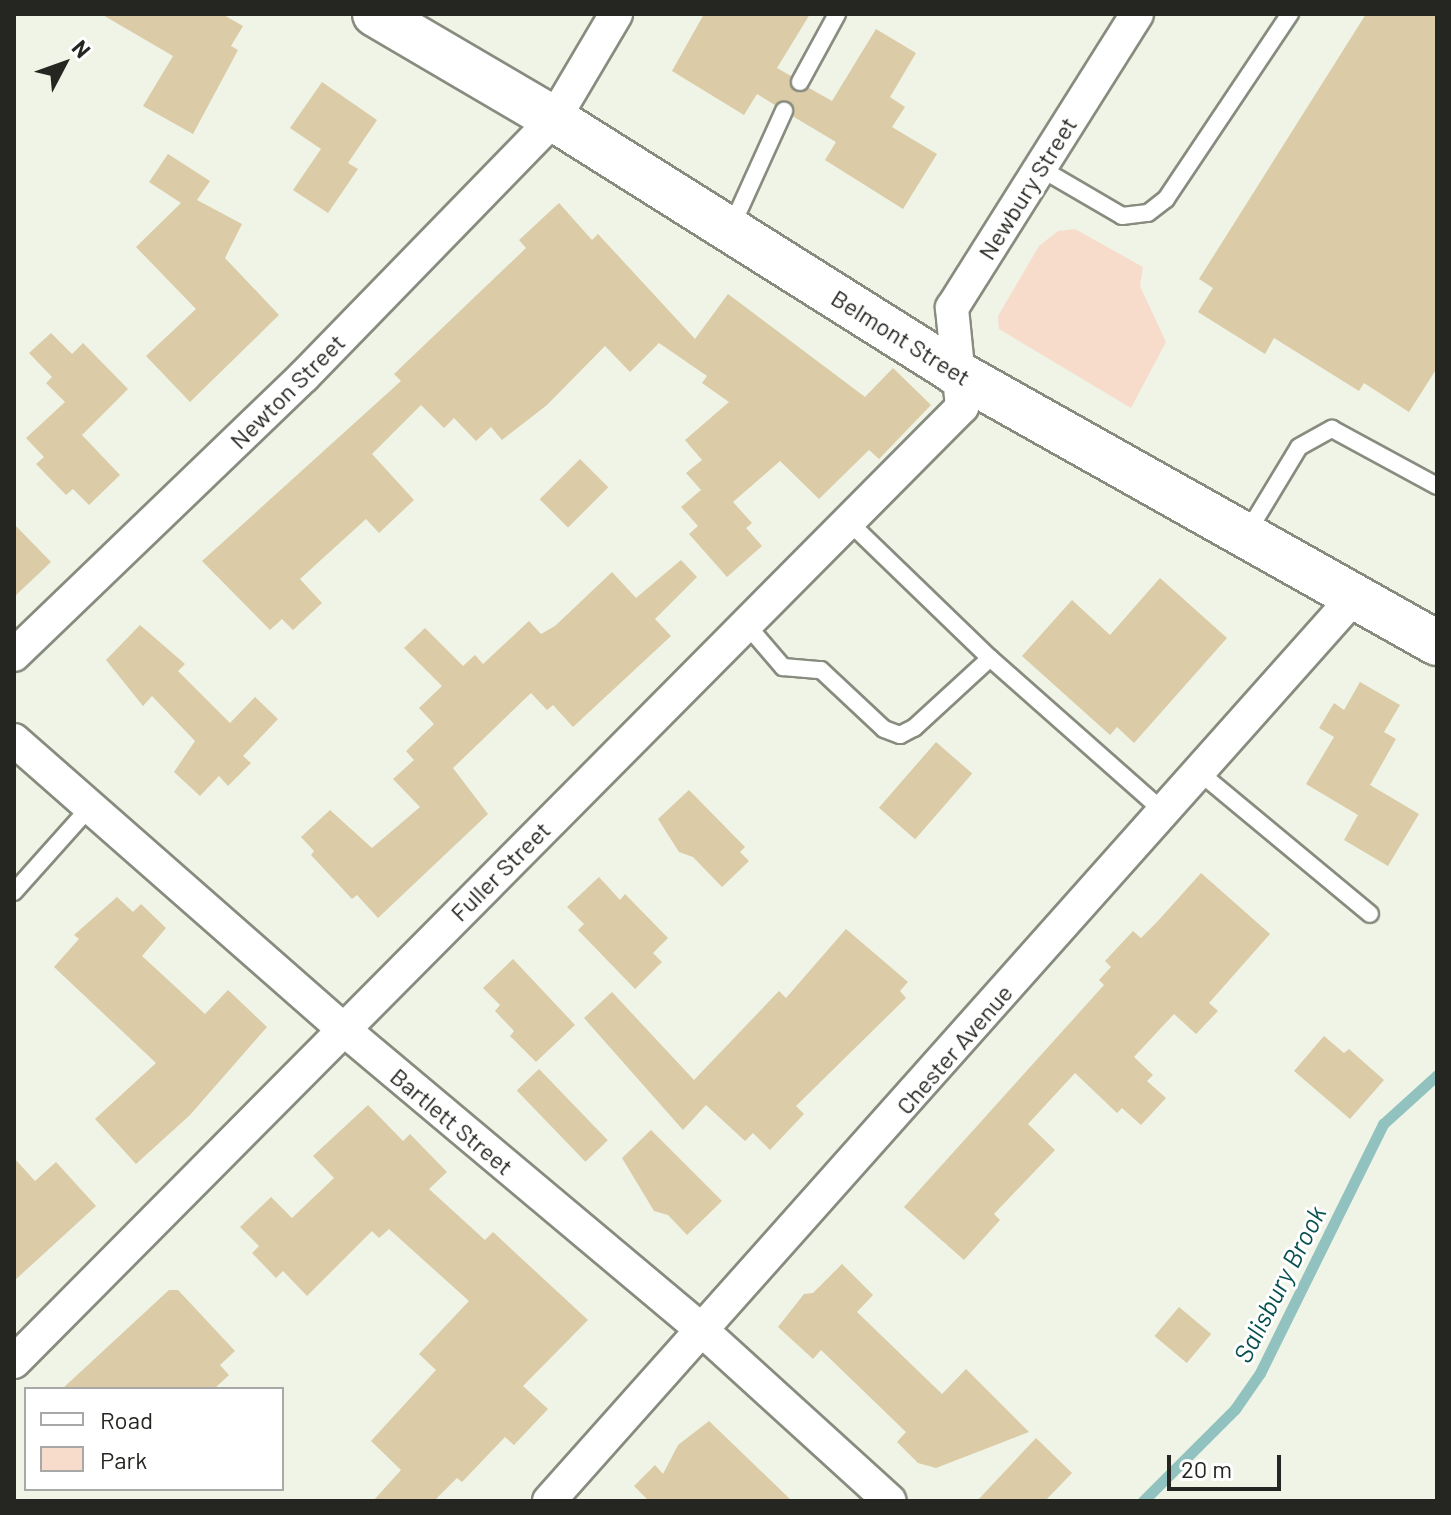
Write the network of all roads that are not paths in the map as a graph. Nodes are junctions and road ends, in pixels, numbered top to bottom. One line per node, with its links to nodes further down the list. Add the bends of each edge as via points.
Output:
1 (375, 14): 8 (main road, Belmont Street)
2 (616, 14): 8 (street, Newton Street)
3 (837, 14): 6 (lane)
4 (1137, 14): 9 (street, Newbury Street)
5 (1290, 14): 9 (lane, via 1166,199 1148,213 1122,216)
6 (800, 82)
7 (784, 111): 10 (lane)
8 (554, 119): 10 (main road, Belmont Street); 18 (street, Newton Street, via 304,376)
9 (1040, 168): 11 (street, Newbury Street, via 952,308)
10 (730, 231): 11 (main road, Belmont Street)
11 (955, 372): 13 (street, Fuller Street, via 962,407); 14 (main road, Belmont Street)
12 (1437, 486): 14 (lane, via 1332,429 1299,447)
13 (848, 521): 16 (street, Fuller Street); 19 (lane)
14 (1246, 534): 15 (main road, Belmont Street)
15 (1356, 595): 17 (main road, Belmont Street); 21 (street, Chester Avenue)
16 (746, 624): 19 (lane, via 783,667 821,670 884,729 900,735); 26 (street, Fuller Street)
17 (1437, 643)
18 (14, 655)
19 (990, 658): 23 (lane)
20 (14, 740): 22 (street, Bartlett Street)
21 (1199, 772): 23 (street, Chester Avenue); 25 (lane)
22 (90, 807): 24 (lane); 26 (street, Bartlett Street)
23 (1164, 812): 27 (street, Chester Avenue)
24 (14, 892)
25 (1370, 914)
26 (342, 1028): 27 (street, Bartlett Street); 28 (street, Fuller Street)
27 (704, 1332): 29 (street, Chester Avenue); 30 (street, Bartlett Street)
28 (14, 1362)
29 (549, 1501)
30 (890, 1501)

